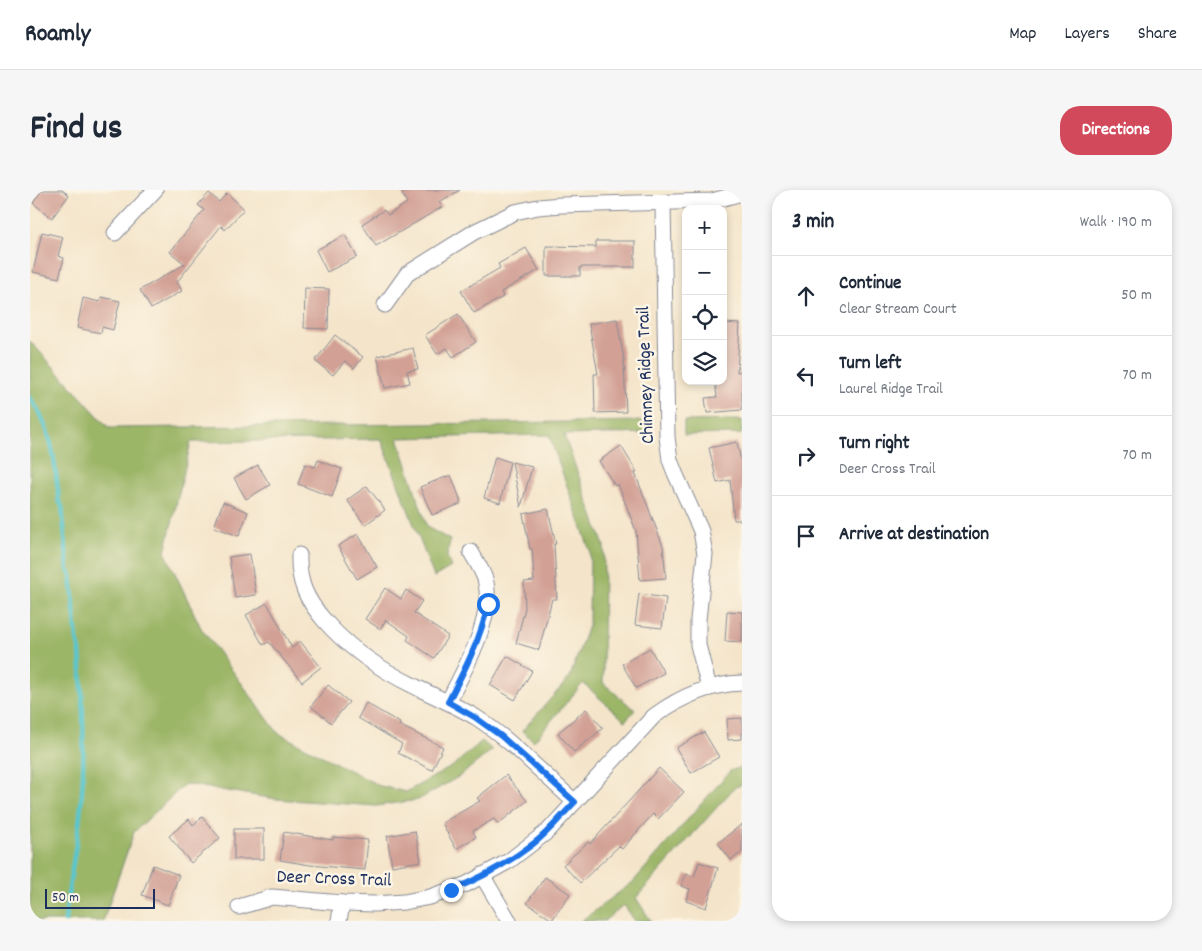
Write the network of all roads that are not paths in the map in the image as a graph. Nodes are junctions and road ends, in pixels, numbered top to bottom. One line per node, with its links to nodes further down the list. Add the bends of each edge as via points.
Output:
1 (155, 190): 4 (street)
2 (742, 193): 3 (street, via 712,201)
3 (663, 203): 5 (street, via 561,205 515,212 474,232 407,274); 9 (street, Chimney Ridge Trail, via 667,437 670,460 701,531 705,554 698,645)
4 (115, 233)
5 (385, 305)
6 (471, 552): 10 (street, via 485,578 488,604 468,663)
7 (300, 555): 10 (street, via 301,582 308,598 330,628 373,663)
8 (742, 683): 9 (street, Deer Cross Trail)
9 (709, 688): 11 (street, Deer Cross Trail, via 672,703 654,716)
10 (448, 702): 11 (street, via 501,736)
11 (575, 802): 12 (street, Deer Cross Trail, via 534,843)
12 (482, 875): 13 (street, Deer Cross Trail, via 451,890 404,902); 16 (street)
13 (342, 903): 14 (street, Deer Cross Trail, via 272,897); 15 (street)
14 (239, 907)
15 (340, 921)
16 (509, 921)

